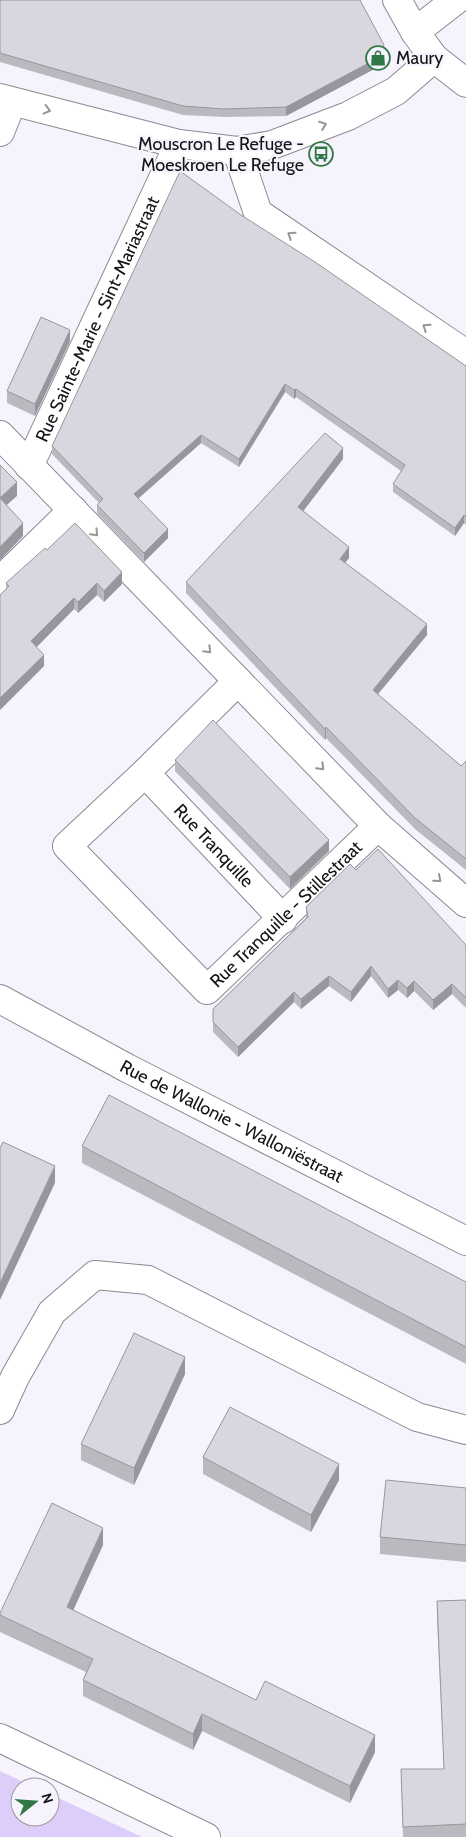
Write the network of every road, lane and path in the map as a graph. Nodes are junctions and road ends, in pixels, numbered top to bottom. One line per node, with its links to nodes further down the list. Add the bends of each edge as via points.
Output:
1 (397, 0): 3 (street)
2 (456, 0): 3 (street)
3 (415, 32): 4 (street)
4 (434, 58): 5 (street); 9 (street, one-way to 4, via 272,145 348,116 396,91)
5 (466, 82)
6 (6, 100): 7 (street); 8 (street, one-way to 8)
7 (0, 132)
8 (179, 144): 9 (street); 12 (street, Rue Sainte-Marie - Sint-Mariastraat)
9 (237, 151): 10 (street, one-way to 9, via 258,213)
10 (466, 354)
11 (0, 435): 12 (street, Rue Tranquille - Stillestraat)
12 (29, 466): 13 (street, Rue Tranquille - Stillestraat)
13 (73, 510): 14 (street); 15 (street, Rue Tranquille - Stillestraat, one-way to 15)
14 (0, 581)
15 (238, 681): 16 (street, Rue Tranquille - Stillestraat); 17 (street, Rue Tranquille - Stillestraat, one-way to 17)
16 (145, 773): 19 (street, Rue Tranquille); 19 (street, Rue Tranquille - Stillestraat, via 67,846 207,990)
17 (378, 826): 18 (street, Rue Tranquille - Stillestraat, one-way to 18); 19 (street, Rue Tranquille - Stillestraat)
18 (466, 903)
19 (283, 919)
20 (0, 999): 21 (street, Rue de Wallonie - Walloniëstraat)
21 (466, 1240)
22 (0, 1410): 23 (street, via 52,1312 94,1275 148,1280 417,1416)
23 (466, 1430)
24 (0, 1738): 25 (street)
25 (206, 1837)

